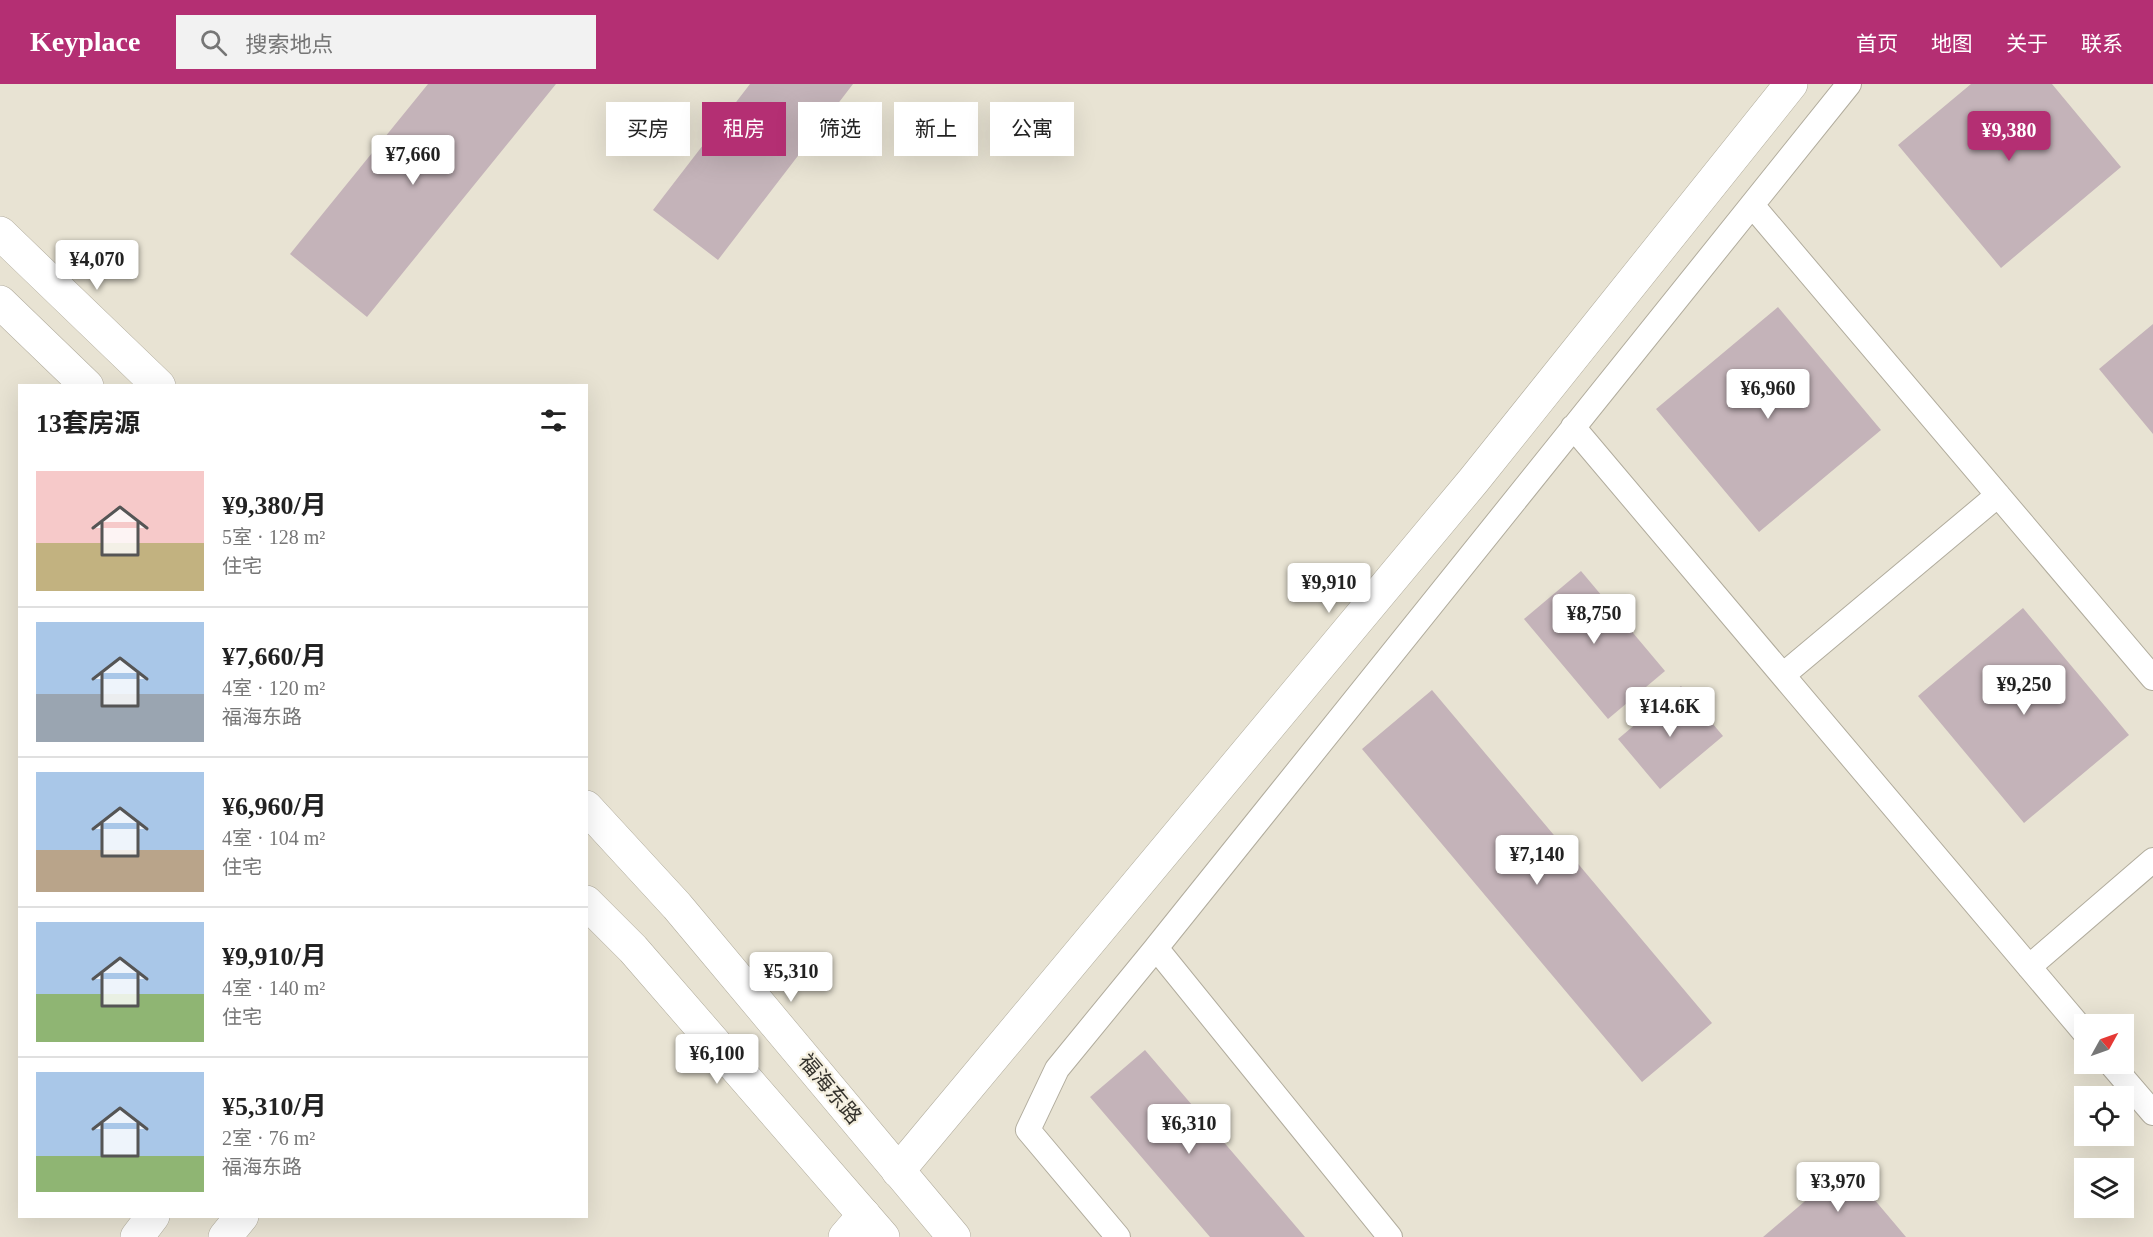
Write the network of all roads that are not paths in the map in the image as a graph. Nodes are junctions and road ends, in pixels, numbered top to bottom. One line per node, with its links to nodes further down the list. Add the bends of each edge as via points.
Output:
1 (1791, 84): 20 (street, via 1474,480)
2 (1849, 84): 3 (lane)
3 (1752, 205): 8 (lane); 9 (lane)
4 (0, 232): 7 (street)
5 (0, 302): 6 (street)
6 (85, 384)
7 (157, 384)
8 (1573, 427): 10 (lane); 15 (lane)
9 (1998, 495): 10 (lane); 11 (lane)
10 (1783, 675): 16 (lane)
11 (2153, 678)
12 (588, 809): 20 (street, 福海东路, via 677,906)
13 (2153, 860): 16 (lane)
14 (588, 904): 23 (street, via 633,949)
15 (1156, 948): 27 (lane, via 1058,1069 1028,1130); 28 (lane)
16 (2029, 967): 17 (lane)
17 (2074, 1020)
18 (2120, 1074): 19 (lane)
19 (2153, 1113)
20 (898, 1171): 26 (street, 福海东路)
21 (151, 1218): 24 (street)
22 (240, 1218): 25 (street)
23 (864, 1230)
24 (137, 1237)
25 (225, 1237)
26 (954, 1237)
27 (1118, 1237)
28 (1390, 1237)

